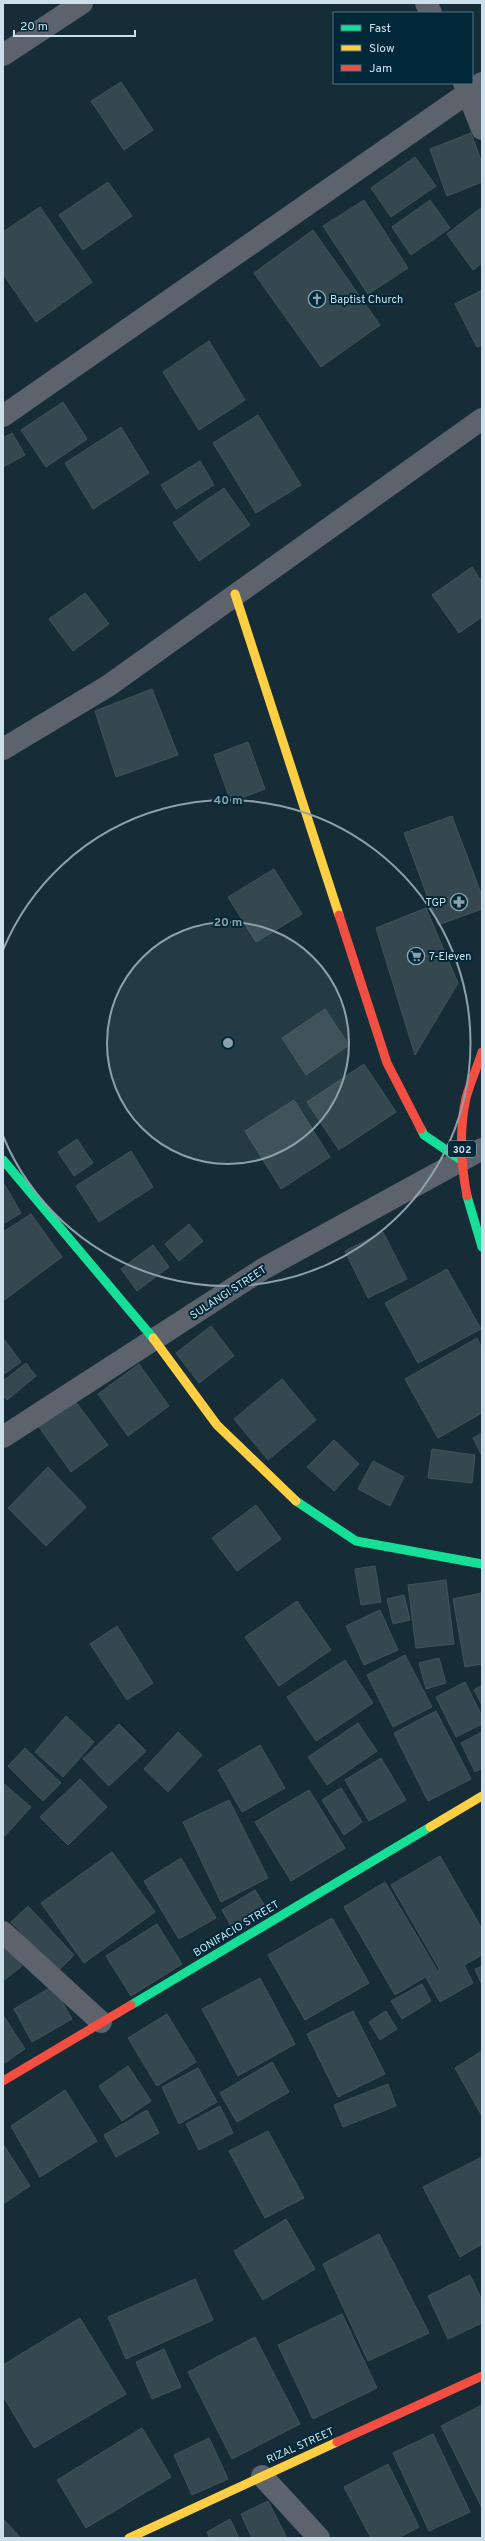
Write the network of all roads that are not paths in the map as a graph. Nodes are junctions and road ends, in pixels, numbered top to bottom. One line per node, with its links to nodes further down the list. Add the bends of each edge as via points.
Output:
1 (82, 3): 4 (street)
2 (426, 3): 3 (street)
3 (430, 12)
4 (3, 55)
5 (471, 86): 6 (street); 7 (street)
6 (482, 129)
7 (3, 416)
8 (482, 418): 9 (street)
9 (235, 594): 10 (street, via 108,686); 14 (street, via 387,1063 424,1135)
10 (3, 749)
11 (482, 1052): 14 (street, 302, via 465,1104)
12 (482, 1149): 14 (street, SULANGI STREET)
13 (3, 1160): 16 (street)
14 (461, 1160): 15 (street, 302, via 473,1227); 16 (street, SULANGI STREET, via 263,1269)
15 (482, 1246)
16 (154, 1340): 17 (street, SULANGI STREET); 18 (street, via 217,1425 288,1496 356,1541)
17 (3, 1437)
18 (482, 1564)
19 (482, 1796): 21 (street, BONIFACIO STREET)
20 (3, 1932): 21 (street)
21 (101, 2022): 22 (street, BONIFACIO STREET)
22 (3, 2081)
23 (482, 2376): 24 (street, RIZAL STREET)
24 (262, 2476): 25 (street, RIZAL STREET); 26 (street)
25 (129, 2538)
26 (320, 2538)

